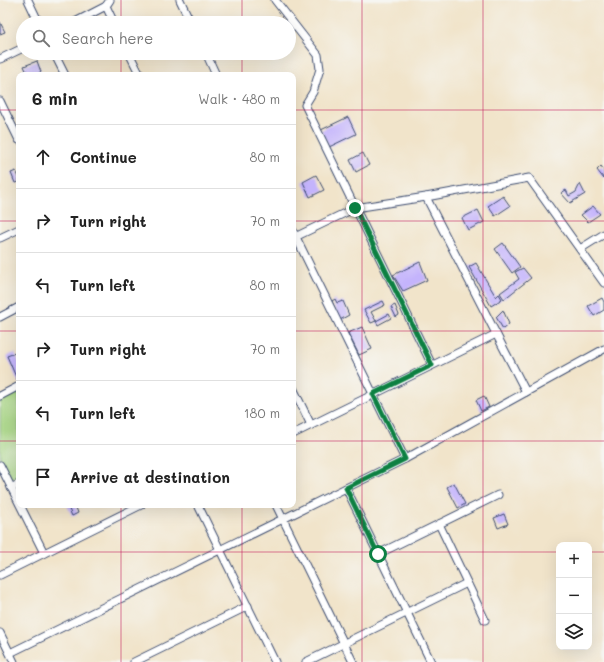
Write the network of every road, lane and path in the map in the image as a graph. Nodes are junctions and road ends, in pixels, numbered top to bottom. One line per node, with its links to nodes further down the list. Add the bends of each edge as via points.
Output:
1 (28, 0): 5 (street)
2 (180, 0): 8 (street)
3 (275, 0): 9 (street)
4 (108, 3): 6 (street); 7 (street)
5 (36, 16)
6 (85, 16)
7 (112, 16)
8 (188, 16)
9 (288, 16)
10 (296, 27): 22 (street, via 318,55 320,70 313,92 305,105)
11 (16, 51): 12 (street)
12 (0, 59)
13 (58, 60): 16 (street)
14 (132, 60): 17 (street)
15 (209, 60): 18 (street)
16 (64, 72)
17 (138, 72)
18 (215, 72)
19 (0, 101): 20 (street)
20 (16, 134)
21 (426, 196): 22 (street); 28 (street, via 529,178); 32 (street)
22 (355, 208): 24 (street); 34 (street)
23 (16, 230): 26 (street)
24 (296, 234)
25 (604, 234): 28 (street)
26 (0, 238)
27 (296, 239): 38 (street)
28 (580, 249): 29 (street)
29 (604, 283)
30 (16, 309): 31 (street)
31 (0, 317)
32 (496, 334): 34 (street); 36 (street)
33 (604, 350): 36 (street)
34 (432, 365): 38 (street)
35 (16, 388): 39 (street)
36 (526, 392): 42 (street)
37 (296, 394): 40 (street)
38 (373, 394): 40 (street); 42 (street)
39 (0, 396)
40 (311, 425): 41 (street)
41 (296, 432)
42 (405, 459): 46 (street)
43 (0, 465): 45 (street)
44 (16, 486): 45 (street)
45 (11, 488): 48 (street)
46 (346, 488): 53 (street); 57 (street)
47 (498, 495): 54 (street)
48 (16, 498)
49 (21, 508): 56 (street)
50 (135, 508): 56 (street)
51 (199, 508): 55 (street)
52 (278, 508): 53 (street)
53 (283, 519): 55 (street); 64 (street)
54 (438, 524): 57 (street); 59 (street)
55 (220, 550): 60 (street); 65 (street)
56 (44, 553): 58 (street)
57 (378, 554): 61 (street)
58 (0, 574)
59 (467, 583): 61 (street); 62 (street)
60 (248, 606): 66 (street); 68 (street)
61 (407, 612): 64 (street); 71 (street)
62 (485, 620)
63 (0, 633): 65 (street)
64 (344, 644): 69 (street); 70 (street)
65 (10, 653): 67 (street)
66 (273, 661)
67 (14, 662)
68 (134, 662)
69 (306, 662)
70 (353, 662)
71 (431, 662)

